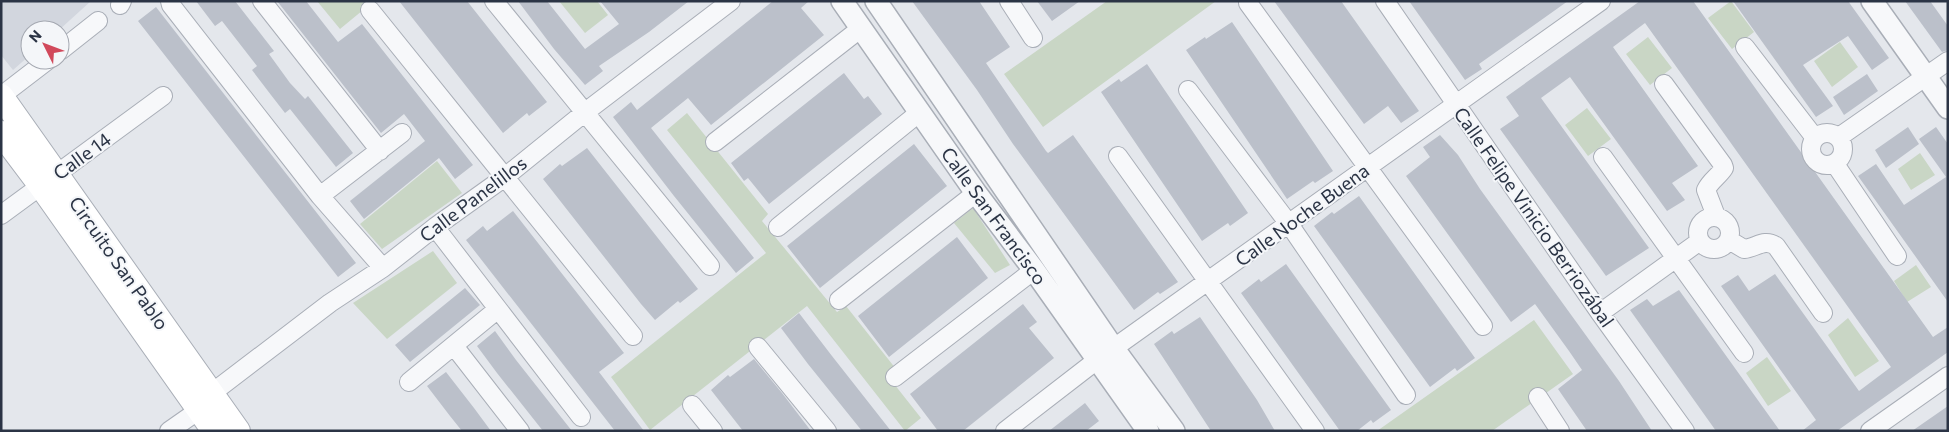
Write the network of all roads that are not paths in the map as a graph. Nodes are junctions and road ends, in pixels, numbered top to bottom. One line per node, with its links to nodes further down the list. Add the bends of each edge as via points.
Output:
1 (170, 1): 42 (street)
2 (262, 1): 34 (street)
3 (494, 1): 28 (street)
4 (730, 1): 28 (street, Calle Panelillos)
5 (842, 1): 14 (street, Calle San Francisco)
6 (876, 1): 64 (street, Calle San Francisco)
7 (1009, 1): 15 (street)
8 (1385, 1): 25 (street, Calle Felipe Vinicio Berriozábal)
9 (1601, 1): 25 (street, Calle Noche Buena)
10 (1872, 1): 20 (street)
11 (1248, 3): 38 (street)
12 (370, 10): 39 (street)
13 (98, 21): 16 (street)
14 (860, 28): 27 (street, Calle San Francisco); 33 (street)
15 (1033, 38)
16 (70, 43)
17 (1745, 47): 32 (street)
18 (1948, 61): 20 (street)
19 (35, 70): 23 (street)
20 (1925, 77): 26 (street); 31 (street)
21 (1664, 84): 44 (street, via 1724,168 1706,190)
22 (1188, 90): 45 (street)
23 (1, 96): 40 (main road, Circuito San Pablo)
24 (162, 96): 40 (street, Calle 14)
25 (1457, 106): 38 (street, Calle Noche Buena); 58 (street, Calle Felipe Vinicio Berriozábal)
26 (1948, 108)
27 (920, 112): 41 (street, Calle San Francisco); 47 (street)
28 (584, 113): 39 (street, Calle Panelillos); 52 (street)
29 (1, 133): 40 (main road, Circuito San Pablo)
30 (402, 133): 34 (street)
31 (1839, 137): 32 (street, via 1827,132); 37 (street, via 1844,151)
32 (1815, 138): 37 (street, via 1811,152 1814,159 1820,164)
33 (715, 142)
34 (380, 151): 42 (street)
35 (1118, 156): 55 (street)
36 (1603, 157): 51 (street)
37 (1835, 164): 50 (street)
38 (1369, 167): 45 (street, Calle Noche Buena); 60 (street)
39 (504, 177): 46 (street, Calle Panelillos); 61 (street)
40 (49, 180): 43 (street, Calle 14); 72 (main road, Circuito San Pablo)
41 (976, 193): 54 (street, Calle San Francisco); 56 (street)
42 (320, 196): 53 (street)
43 (1, 215)
44 (1716, 216): 48 (street, via 1730,227); 49 (street, via 1700,224)
45 (1289, 224): 55 (street, Calle Noche Buena); 70 (street)
46 (435, 227): 53 (street, Calle Panelillos); 57 (street)
47 (778, 227)
48 (1729, 240): 49 (street, via 1715,249); 59 (street, via 1744,249 1764,242 1776,246)
49 (1700, 241): 51 (street)
50 (1897, 256)
51 (1677, 258): 58 (street); 65 (street)
52 (710, 266)
53 (383, 268): 72 (street, Calle Panelillos, via 330,302)
54 (1034, 270): 66 (street, Calle San Francisco); 68 (street)
55 (1210, 281): 64 (street, Calle Noche Buena); 84 (street)
56 (839, 300)
57 (498, 309): 62 (street); 74 (street)
58 (1600, 313): 86 (street, Calle Felipe Vinicio Berriozábal)
59 (1823, 313)
60 (1483, 326)
61 (632, 336)
62 (454, 346): 69 (street); 78 (street)
63 (758, 347): 80 (street)
64 (1114, 349): 66 (street, Calle Noche Buena); 83 (street, Calle San Francisco)
65 (1744, 353)
66 (1097, 360): 81 (street, Calle Noche Buena); 82 (street, Calle San Francisco)
67 (1948, 376): 87 (street)
68 (895, 377)
69 (409, 382)
70 (1406, 395)
71 (1538, 398): 85 (street)
72 (205, 402): 75 (street, Calle Panelillos); 76 (main road, Circuito San Pablo); 77 (main road, Circuito San Pablo)
73 (692, 405): 79 (street)
74 (581, 417)
75 (169, 431)
76 (214, 431)
77 (238, 431)
78 (520, 431)
79 (713, 431)
80 (827, 431)
81 (1005, 431)
82 (1148, 431)
83 (1174, 431)
84 (1315, 431)
85 (1560, 431)
86 (1685, 431)
87 (1870, 431)

